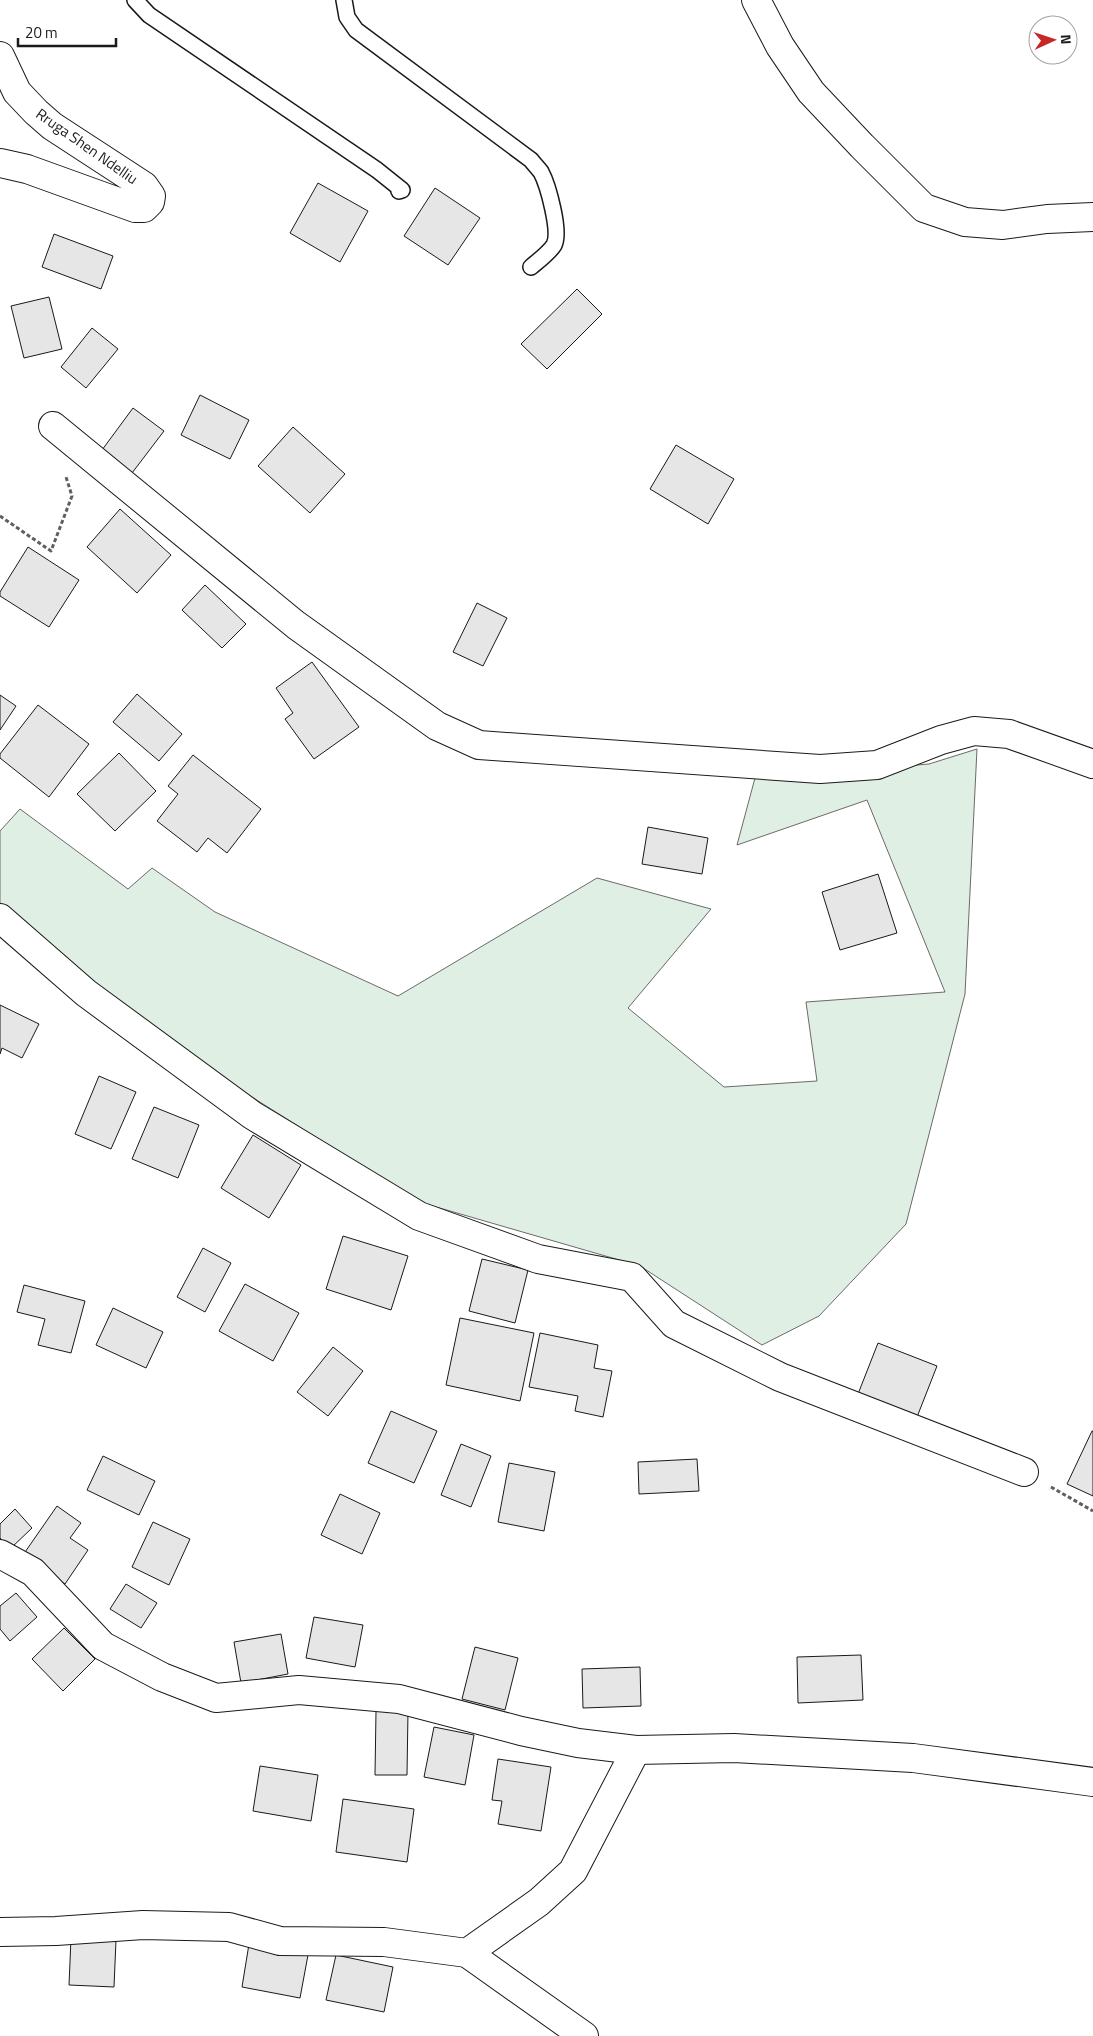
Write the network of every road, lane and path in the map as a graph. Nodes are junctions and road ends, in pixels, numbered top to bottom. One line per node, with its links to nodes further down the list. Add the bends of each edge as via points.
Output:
1 (135, 0): 6 (lane, via 149,15 377,170 402,190)
2 (344, 0): 8 (lane, via 347,17 356,30 531,160 541,172 556,235 554,245)
3 (756, 0): 7 (street, via 780,46 811,92 924,208 966,222 1003,225)
4 (0, 56): 5 (street, Rruga Shen Ndelliu, via 17,92 27,103 52,126 149,190 150,202 144,208 136,208 27,169)
5 (0, 163)
6 (399, 191)
7 (1093, 217)
8 (531, 267)
9 (53, 426): 12 (street, via 296,625 437,726 479,745 820,770 877,765 974,730 1008,734)
10 (64, 470): 11 (path, via 72,496 51,551)
11 (0, 516)
12 (1093, 764)
13 (0, 918): 14 (street, via 86,993 252,1115 419,1216 538,1259 632,1277 674,1324 780,1377)
14 (1024, 1472): 15 (path)
15 (1093, 1510)
16 (0, 1554): 17 (street, via 33,1572 102,1646 162,1677 216,1698 299,1690 399,1699 521,1731 578,1743)
17 (636, 1750): 18 (street, via 734,1748 913,1758); 20 (street, via 573,1871 539,1902)
18 (1093, 1782)
19 (0, 1932): 20 (street, via 143,1924 229,1927 280,1941 384,1942)
20 (467, 1953): 21 (street)
21 (584, 2036)

